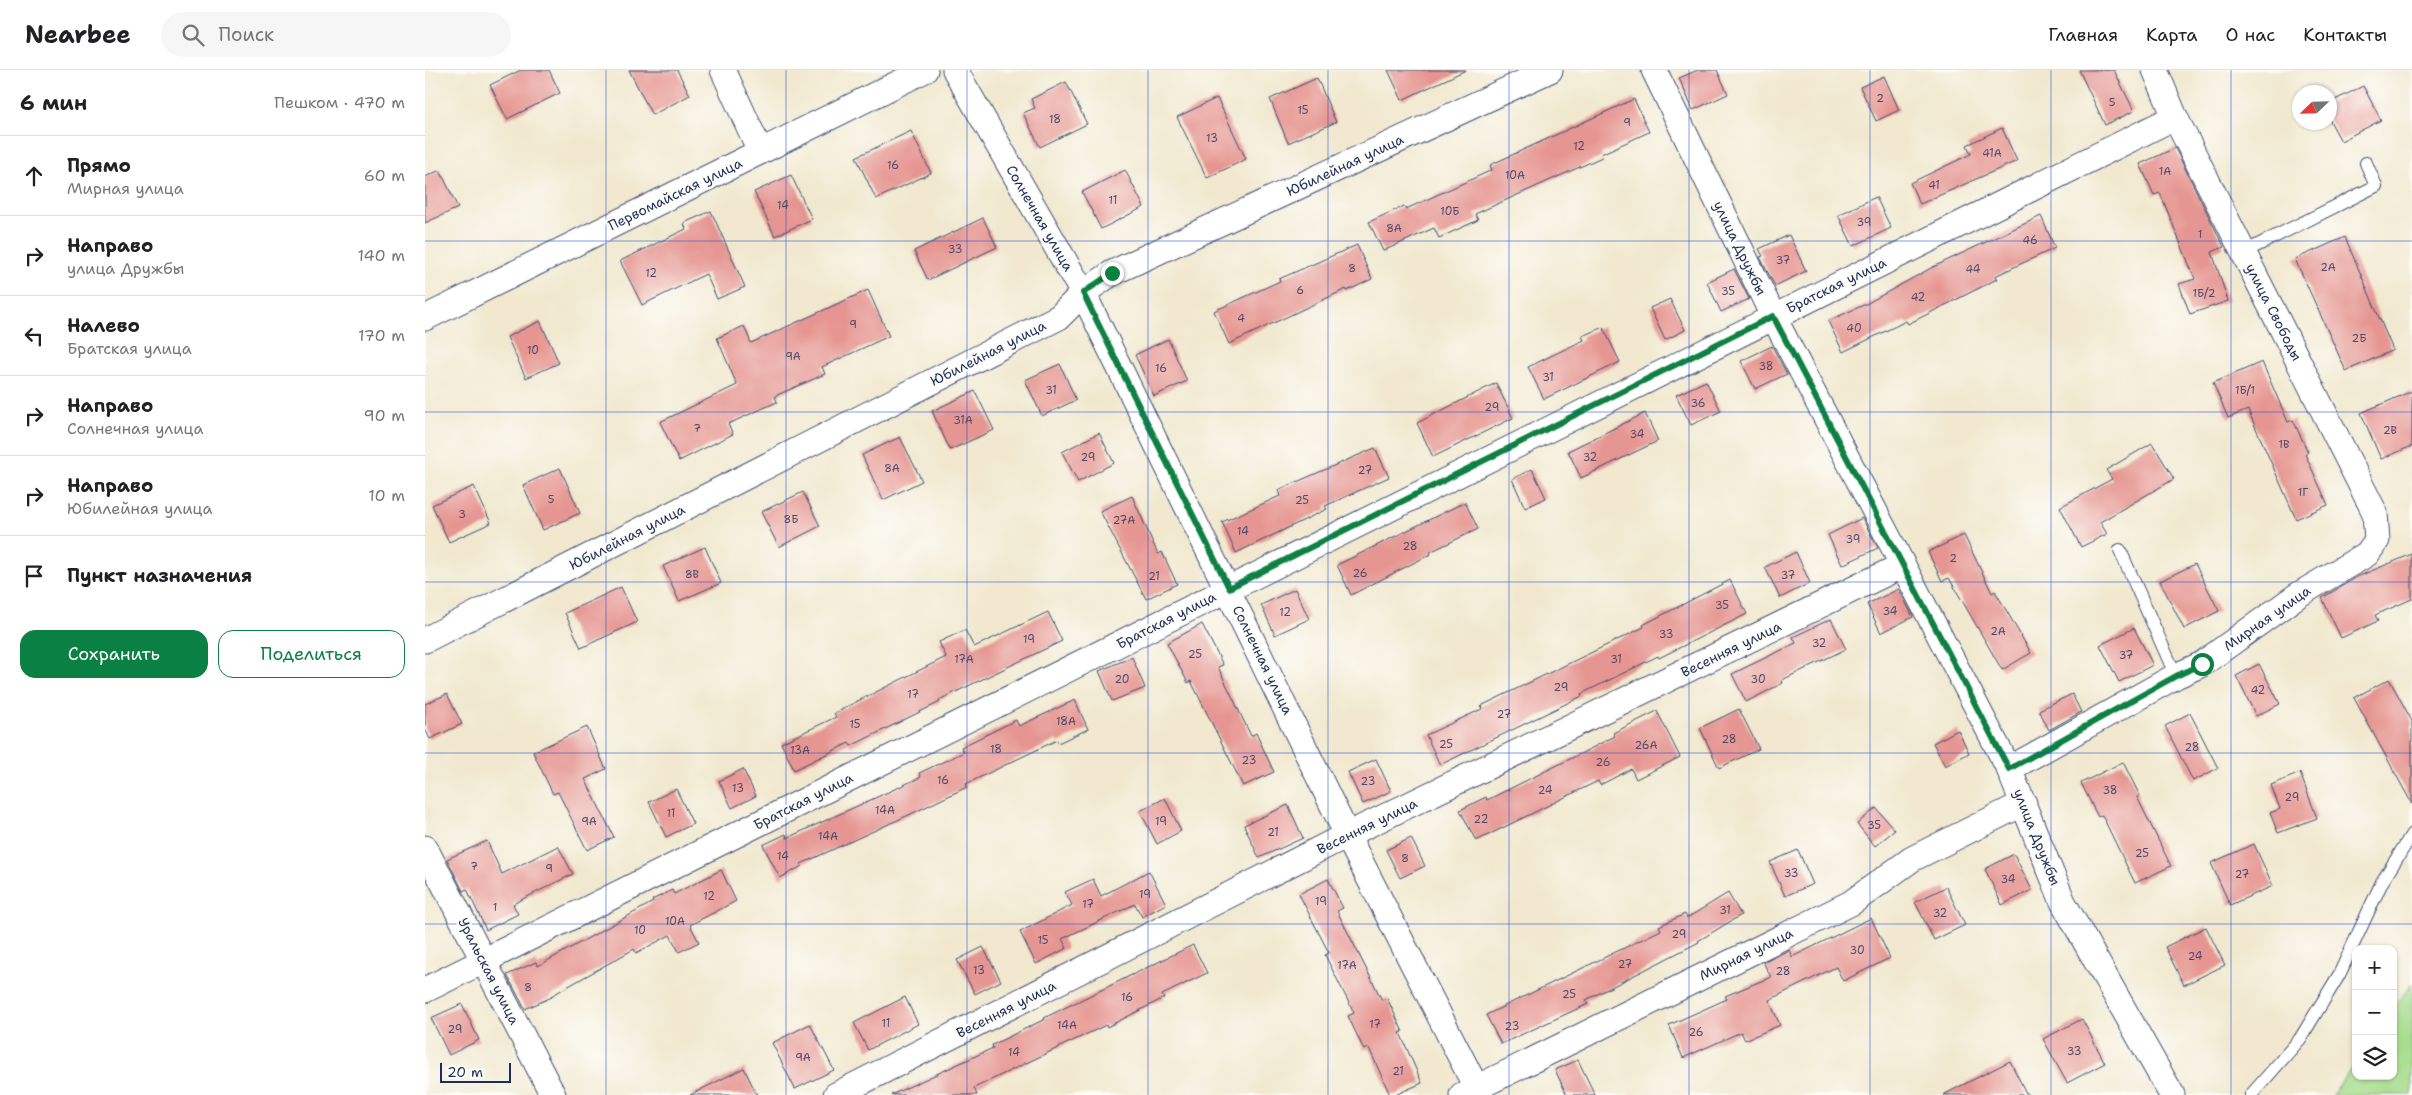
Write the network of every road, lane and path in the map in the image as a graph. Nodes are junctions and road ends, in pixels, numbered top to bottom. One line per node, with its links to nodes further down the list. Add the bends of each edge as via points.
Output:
1 (723, 70): 8 (street)
2 (925, 70): 8 (street, Первомайская улица)
3 (955, 70): 11 (street, Солнечная улица)
4 (1550, 70): 11 (street, Юбилейная улица, via 1112,273)
5 (1654, 70): 12 (street, улица Дружбы)
6 (2155, 70): 7 (street, улица Свободы)
7 (2175, 117): 10 (street, улица Свободы); 12 (street, Братская улица)
8 (760, 151): 13 (street, Первомайская улица)
9 (2366, 163): 10 (lane, via 2376,186)
10 (2244, 252): 15 (street, улица Свободы, via 2375,513 2377,540)
11 (1083, 293): 17 (street, Солнечная улица); 18 (street, Юбилейная улица, via 1059,317)
12 (1773, 316): 16 (street, улица Дружбы); 17 (street, Братская улица)
13 (425, 318)
14 (2120, 550): 19 (lane)
15 (2367, 554): 19 (street, Мирная улица, via 2298,594 2202,664)
16 (1903, 565): 20 (street, улица Дружбы); 23 (street, Весенняя улица)
17 (1229, 588): 23 (street, Солнечная улица); 25 (street, Братская улица)
18 (425, 640)
19 (2176, 676): 20 (street, Мирная улица)
20 (2009, 769): 21 (street, улица Дружбы)
21 (2024, 803): 27 (street, Мирная улица, via 1912,858 1851,903); 28 (street, улица Дружбы, via 2063,902)
22 (2412, 834): 31 (lane, via 2381,882 2339,976 2300,1039)
23 (1347, 835): 27 (street, Солнечная улица); 30 (street, Весенняя улица)
24 (425, 848): 25 (street, Уральская улица)
25 (484, 960): 26 (street, Братская улица); 29 (street, Уральская улица)
26 (425, 990)
27 (1473, 1093)
28 (2169, 1094)
29 (553, 1095)
30 (835, 1095)
31 (2251, 1095)

